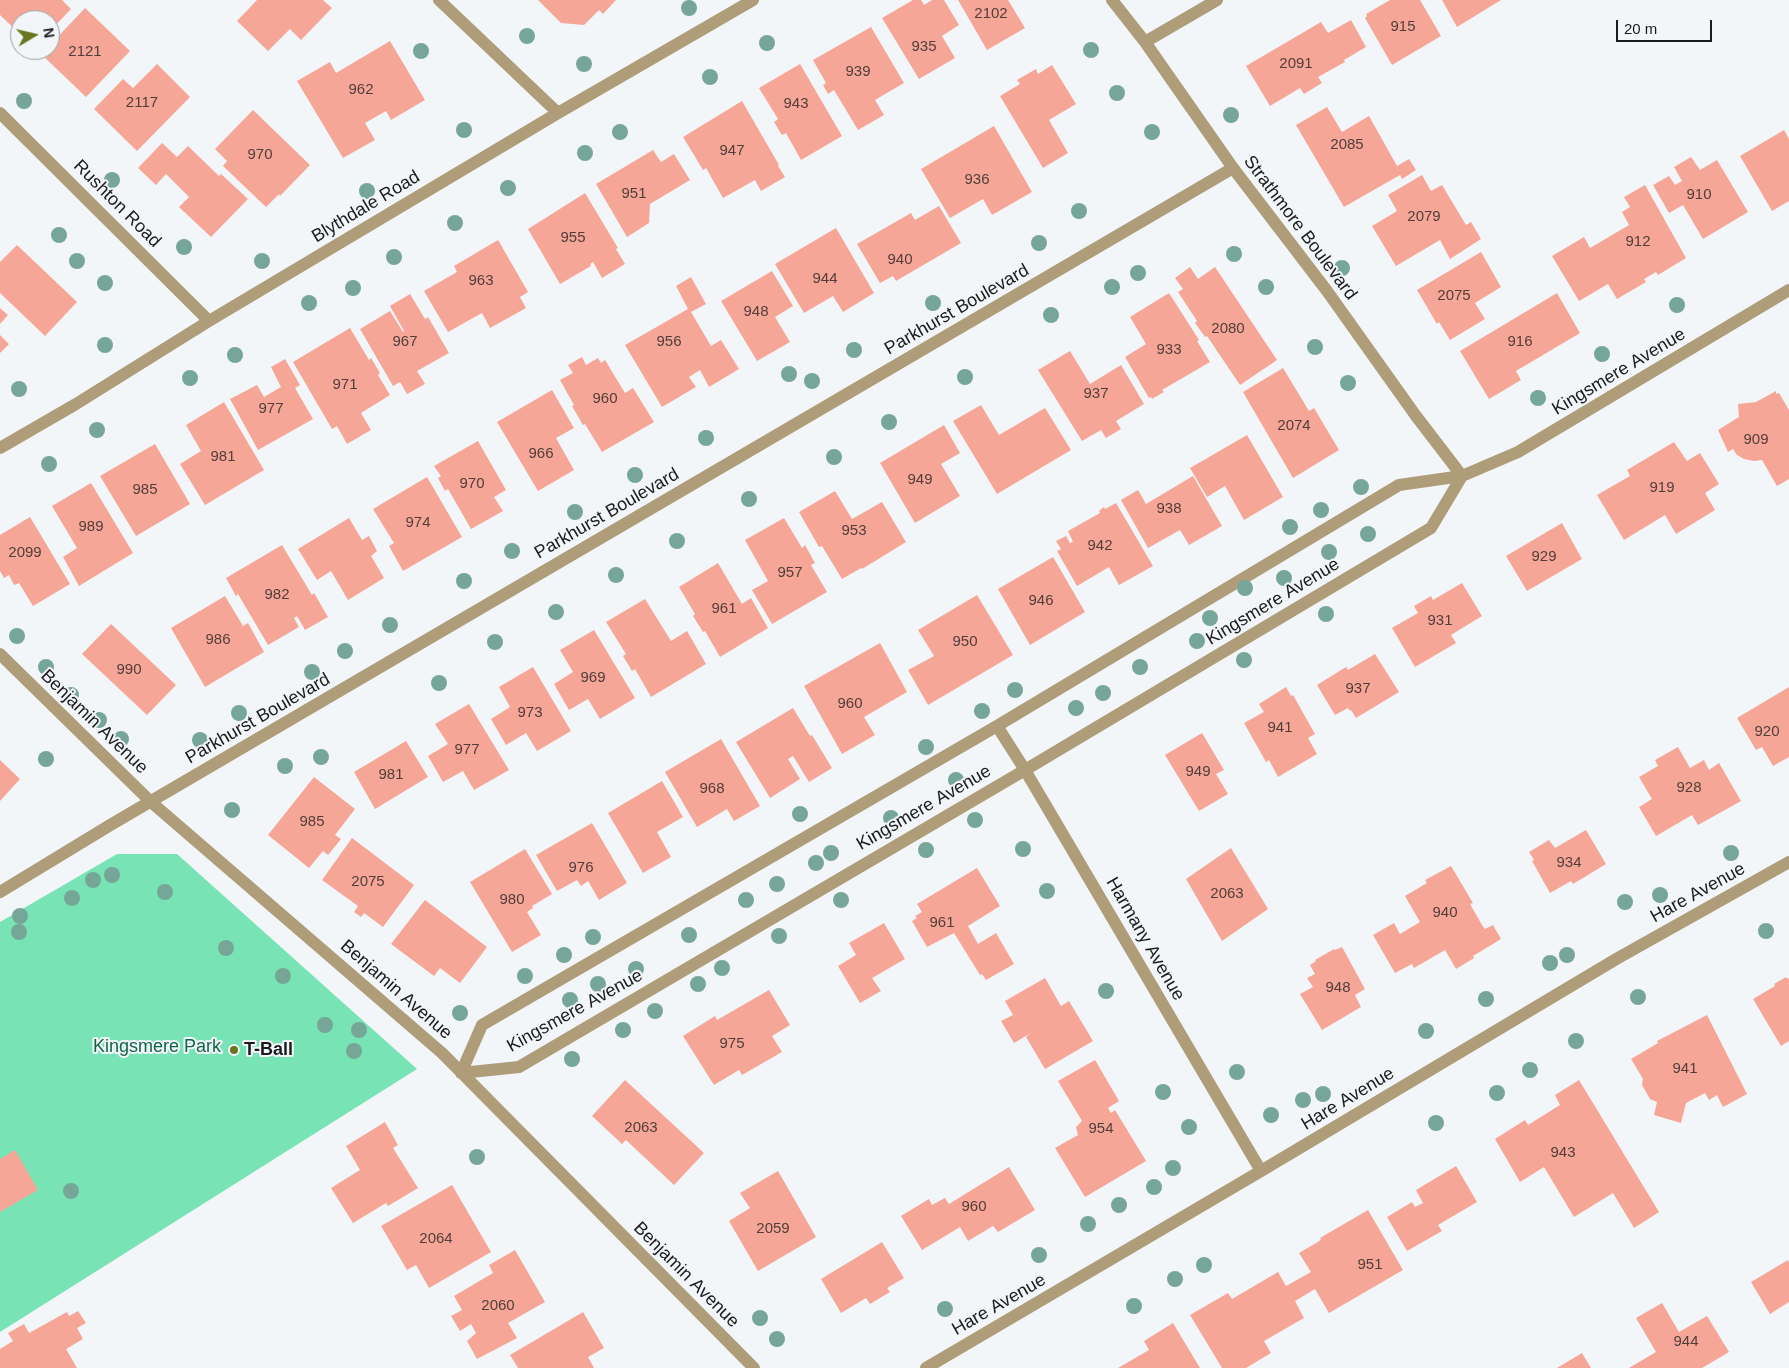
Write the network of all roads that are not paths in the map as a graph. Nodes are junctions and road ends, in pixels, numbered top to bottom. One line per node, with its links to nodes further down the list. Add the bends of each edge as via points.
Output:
1 (439, 0): 7 (street)
2 (753, 0): 7 (street, Blythdale Road)
3 (1112, 0): 5 (street, Strathmore Boulevard)
4 (1217, 0): 5 (street)
5 (1145, 42): 8 (street, Strathmore Boulevard)
6 (0, 112): 10 (street, Rushton Road)
7 (558, 113): 10 (street, Blythdale Road)
8 (1233, 168): 12 (street, Strathmore Boulevard); 16 (street, Parkhurst Boulevard)
9 (1789, 290): 12 (street, Kingsmere Avenue, via 1544,438)
10 (209, 321): 11 (street, Blythdale Road)
11 (0, 448)
12 (1462, 476): 14 (street, Kingsmere Avenue, via 1399,485); 15 (street, Kingsmere Avenue, via 1431,528)
13 (0, 654): 16 (street, Benjamin Avenue)
14 (997, 726): 15 (street, Harmany Avenue); 19 (street, Kingsmere Avenue, via 482,1025)
15 (1025, 770): 19 (street, Kingsmere Avenue, via 519,1067); 20 (street, Harmany Avenue)
16 (151, 802): 18 (street, Parkhurst Boulevard); 19 (street, Benjamin Avenue, via 442,1053)
17 (1789, 862): 20 (street, Hare Avenue, via 1618,958)
18 (0, 892)
19 (461, 1073): 21 (street, Benjamin Avenue)
20 (1261, 1171): 22 (street, Hare Avenue)
21 (754, 1368)
22 (926, 1368)

